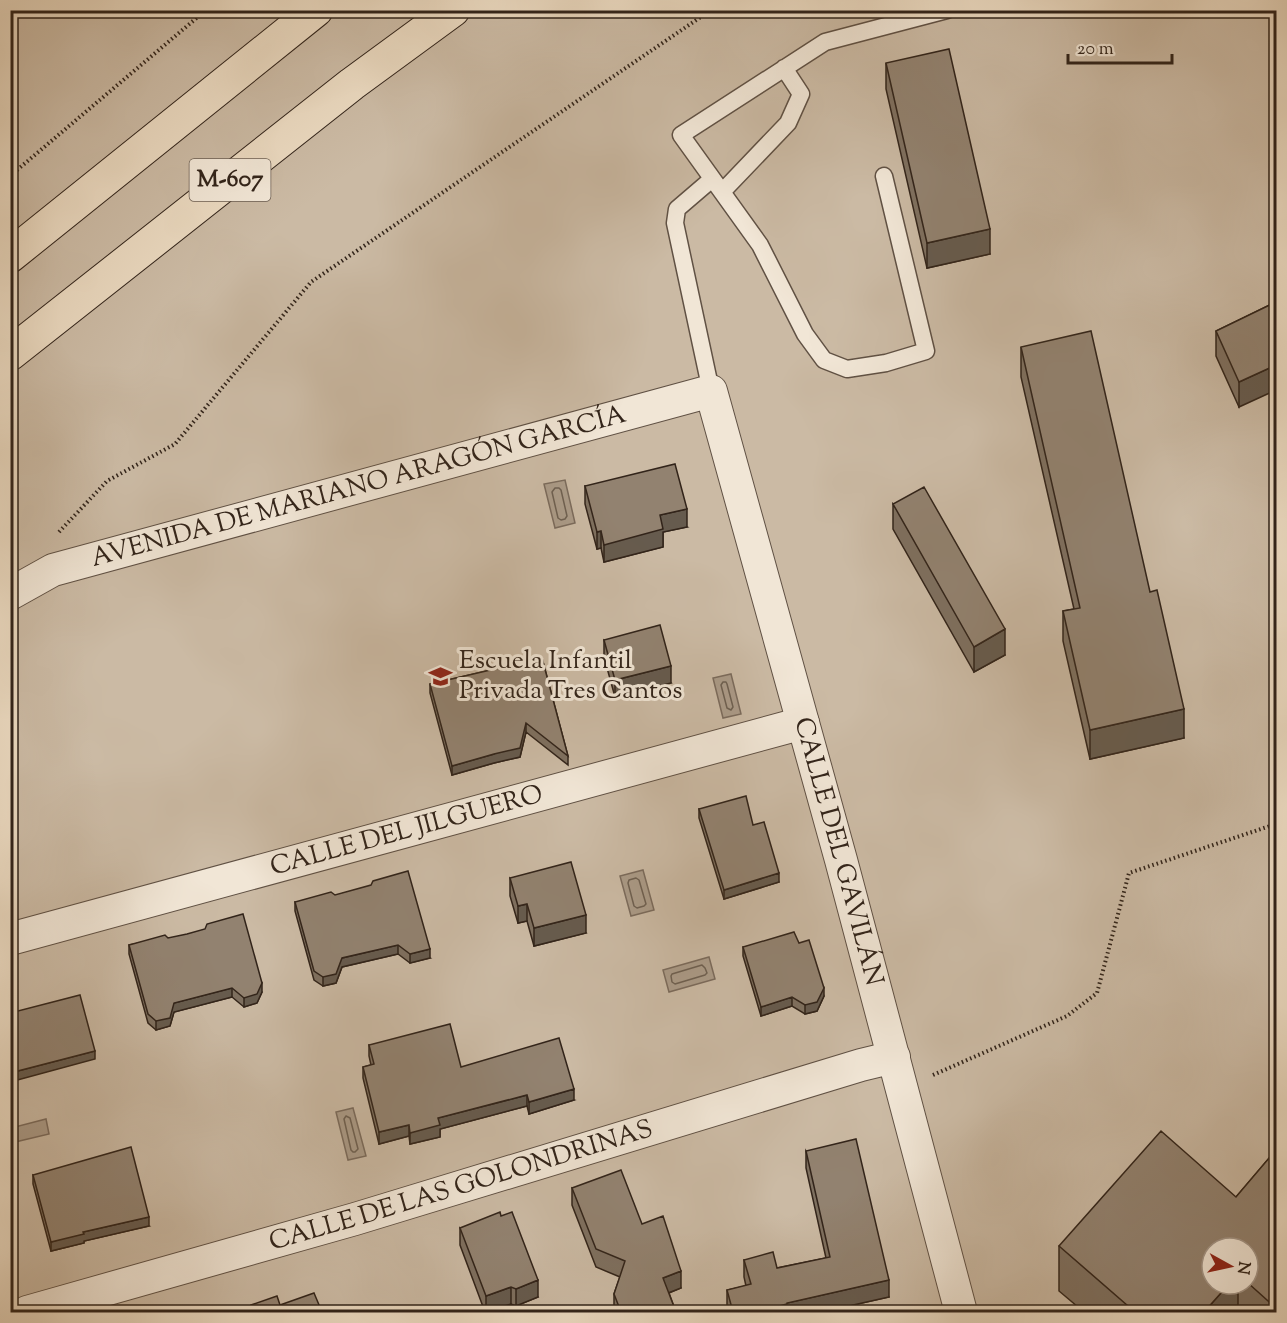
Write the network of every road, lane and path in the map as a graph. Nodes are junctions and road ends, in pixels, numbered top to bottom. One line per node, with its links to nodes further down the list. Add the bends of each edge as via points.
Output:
1 (206, 10): 7 (path)
2 (316, 10): 10 (highway, M-607)
3 (453, 10): 11 (highway, M-607, via 352,84)
4 (711, 10): 13 (path, via 311,282 175,444 107,481)
5 (947, 10): 6 (lane, via 825,42)
6 (784, 68): 9 (lane, via 801,94 788,123); 9 (lane, via 681,135)
7 (10, 176)
8 (884, 176): 9 (lane, via 926,351 848,369 824,360 805,334 759,245)
9 (717, 185): 12 (lane, via 677,209 675,223)
10 (10, 256)
11 (10, 354)
12 (711, 391): 14 (street, AVENIDA DE MARIANO ARAGÓN GARCÍA, via 52,570); 15 (street, CALLE DEL GAVILÁN)
13 (59, 532)
14 (10, 594)
15 (803, 723): 17 (street, CALLE DEL JILGUERO); 18 (street, CALLE DEL GAVILÁN)
16 (1276, 822): 19 (path, via 1129,873 1097,993 1066,1016)
17 (10, 939)
18 (894, 1057): 19 (street, CALLE DEL GAVILÁN); 20 (street, CALLE DE LAS GOLONDRINAS, via 355,1219)
19 (902, 1088): 21 (street, CALLE DEL GAVILÁN)
20 (27, 1312)
21 (961, 1312)

